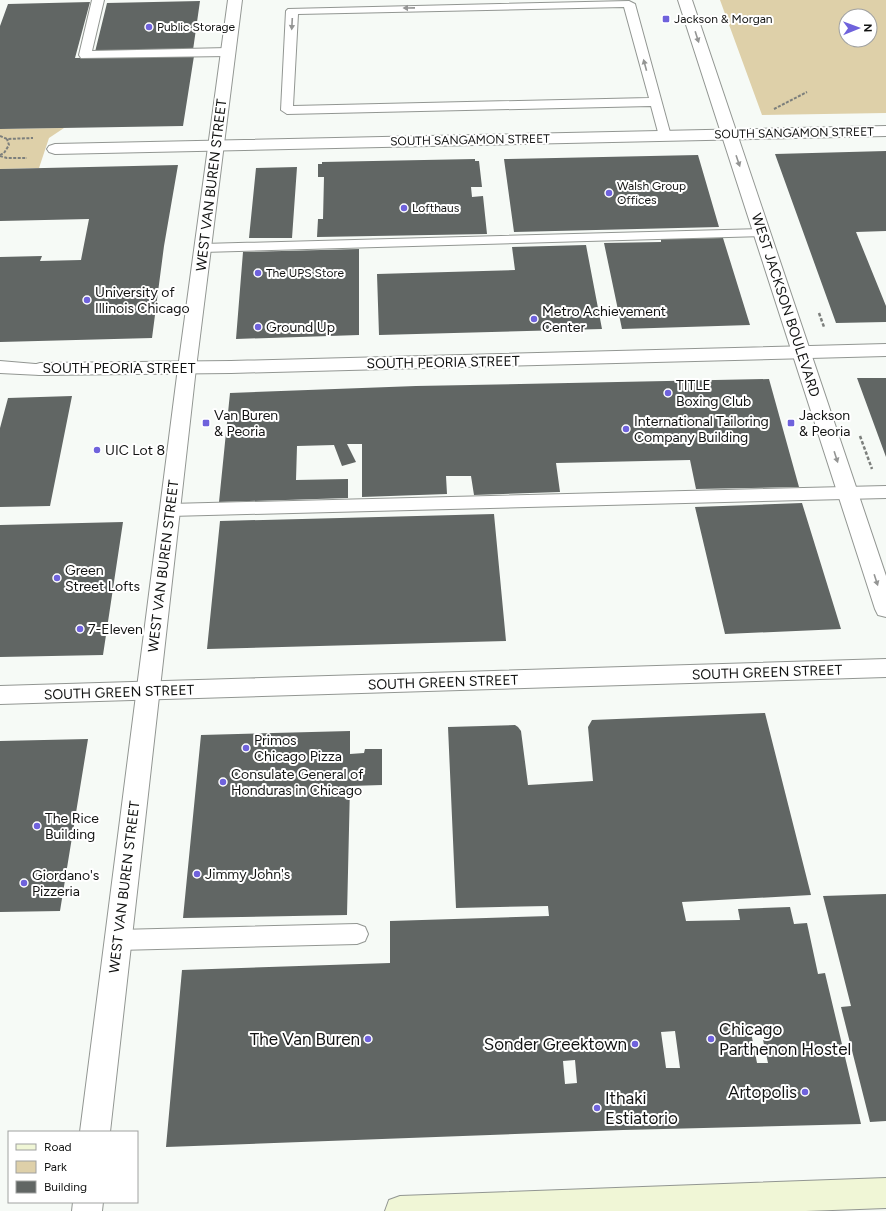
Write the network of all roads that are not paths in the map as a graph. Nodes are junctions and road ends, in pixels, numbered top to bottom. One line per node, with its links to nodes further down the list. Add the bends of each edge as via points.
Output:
1 (98, 0): 4 (lane, via 85,55)
2 (235, 0): 4 (street, WEST VAN BUREN STREET)
3 (685, 0): 7 (street, WEST JACKSON BOULEVARD, one-way to 7)
4 (228, 52): 9 (street, WEST VAN BUREN STREET)
5 (656, 102): 5 (lane, one-way to 5, via 629,4 292,11 287,110); 8 (lane)
6 (886, 131): 7 (street, SOUTH SANGAMON STREET)
7 (730, 135): 8 (street, SOUTH SANGAMON STREET); 11 (street, WEST JACKSON BOULEVARD, one-way to 11)
8 (665, 136): 9 (street, SOUTH SANGAMON STREET)
9 (216, 146): 10 (street, SOUTH SANGAMON STREET); 12 (street, WEST VAN BUREN STREET)
10 (55, 149)
11 (762, 233): 12 (lane); 14 (street, WEST JACKSON BOULEVARD)
12 (203, 248): 16 (street, WEST VAN BUREN STREET)
13 (886, 350): 14 (street, SOUTH PEORIA STREET)
14 (801, 352): 16 (street, SOUTH PEORIA STREET); 18 (street, WEST JACKSON BOULEVARD, one-way to 18)
15 (0, 367): 16 (street, SOUTH PEORIA STREET)
16 (187, 368): 19 (street, WEST VAN BUREN STREET)
17 (886, 492): 18 (lane)
18 (848, 494): 19 (lane); 20 (street, WEST JACKSON BOULEVARD, one-way to 20)
19 (170, 510): 22 (street, WEST VAN BUREN STREET)
20 (886, 610)
21 (886, 668): 22 (street, SOUTH GREEN STREET)
22 (148, 691): 23 (street, SOUTH GREEN STREET); 25 (street, WEST VAN BUREN STREET)
23 (0, 696)
24 (357, 934): 25 (lane)
25 (118, 940): 26 (street, WEST VAN BUREN STREET)
26 (95, 1131)
27 (886, 1193): 28 (main road)
28 (587, 1208): 29 (main road)
29 (400, 1211)

